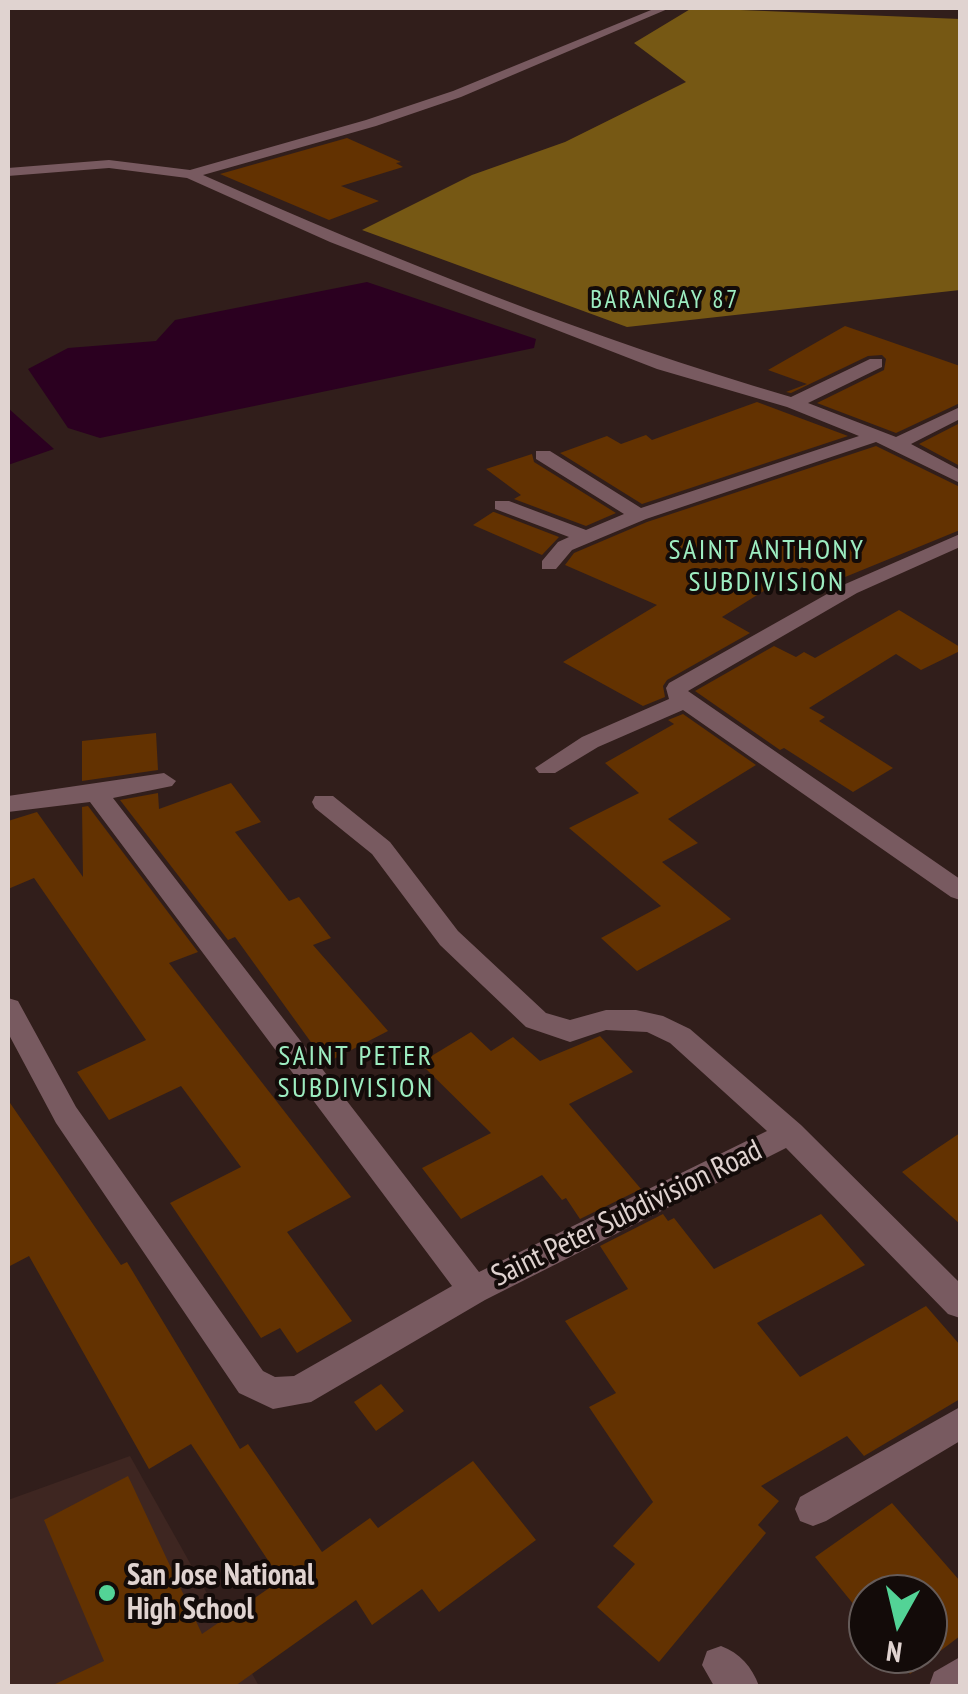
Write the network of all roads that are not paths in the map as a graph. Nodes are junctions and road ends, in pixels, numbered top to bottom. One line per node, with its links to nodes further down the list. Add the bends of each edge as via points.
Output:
1 (664, 8): 3 (street, via 458,94)
2 (8, 172): 3 (street, via 109,164)
3 (190, 174): 5 (street, via 531,315 664,365)
4 (876, 363): 5 (street)
5 (793, 403): 7 (street)
6 (960, 412): 8 (street)
7 (873, 437): 8 (street); 12 (street)
8 (897, 444): 10 (street)
9 (543, 455): 12 (street)
10 (960, 476)
11 (502, 505): 13 (street)
12 (639, 515): 13 (street)
13 (583, 536): 15 (street)
14 (960, 540): 16 (street, via 850,588 677,688)
15 (549, 565)
16 (682, 702): 17 (street); 22 (street)
17 (548, 768)
18 (164, 781): 19 (street)
19 (96, 793): 21 (street); 25 (street)
20 (324, 802): 24 (street, via 380,848 449,938 536,1020 570,1031 606,1020 653,1023 680,1036)
21 (8, 804)
22 (960, 891)
23 (8, 1008): 25 (street, Saint Peter Subdivision Road, via 66,1115 251,1382 273,1393 298,1392)
24 (790, 1133): 25 (street, Saint Peter Subdivision Road); 26 (street, Saint Peter Subdivision Road)
25 (474, 1290)
26 (960, 1304)
27 (960, 1423): 28 (street)
28 (812, 1509)
29 (960, 1676): 30 (street)
30 (948, 1686)

